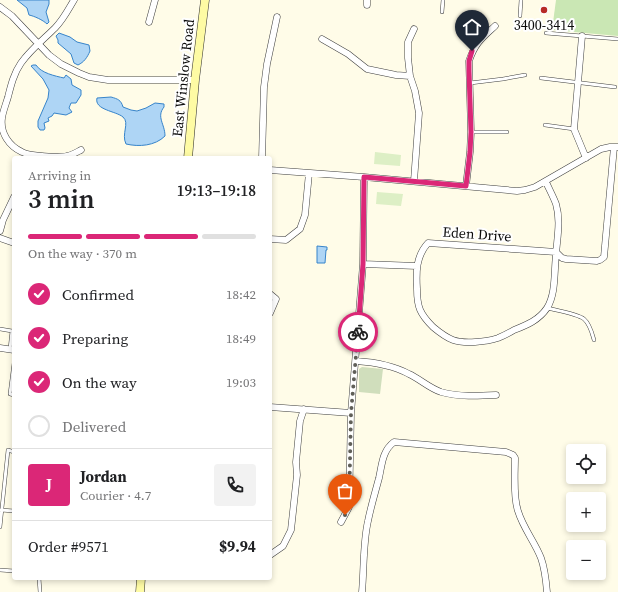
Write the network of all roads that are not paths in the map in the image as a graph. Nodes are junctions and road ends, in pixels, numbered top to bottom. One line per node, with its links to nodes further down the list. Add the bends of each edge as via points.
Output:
1 (74, 0): 17 (street, via 63,19)
2 (155, 0): 10 (street)
3 (205, 0): 21 (main road, East Winslow Road)
4 (443, 0): 7 (lane)
5 (521, 0): 8 (lane)
6 (1, 9): 17 (street, via 12,16)
7 (442, 12)
8 (520, 16)
9 (277, 17): 34 (street, via 264,87)
10 (149, 22)
11 (495, 26): 23 (street, via 472,51 469,61)
12 (414, 29): 19 (street, via 408,42)
13 (546, 33): 14 (lane)
14 (582, 36): 16 (lane); 22 (street)
15 (322, 39): 19 (street, via 367,69)
16 (618, 39)
17 (39, 43): 21 (street, via 61,64 89,77 119,81); 31 (street, via 14,75 2,124 8,142 16,149 25,154)
18 (525, 75): 23 (lane)
19 (410, 76): 39 (street, via 420,113)
20 (541, 78): 22 (lane)
21 (195, 80): 33 (main road, East Winslow Road)
22 (579, 82): 24 (lane); 26 (street)
23 (470, 83): 27 (street)
24 (615, 87)
25 (545, 125): 26 (lane)
26 (574, 129): 35 (street)
27 (471, 132): 28 (lane); 41 (street)
28 (507, 132)
29 (616, 147): 35 (street, via 601,149); 47 (street, via 604,257 596,261 566,259)
30 (81, 150): 32 (street)
31 (46, 156)
32 (68, 156)
33 (188, 156)
34 (262, 156)
35 (586, 158): 40 (street)
36 (272, 170): 37 (street)
37 (309, 173): 38 (street); 45 (street, via 305,215 300,229 286,240)
38 (364, 177): 39 (street); 48 (street)
39 (414, 181): 41 (street)
40 (546, 182): 41 (street, via 517,191); 47 (street, via 558,211)
41 (466, 186)
42 (12, 200): 43 (street)
43 (0, 231)
44 (0, 238): 46 (street)
45 (272, 239)
46 (12, 241)
47 (556, 252): 49 (street, Eden Drive, via 428,243 421,252); 52 (street, via 552,295)
48 (363, 264): 49 (street); 57 (street)
49 (417, 266): 52 (street, via 417,300 420,310 440,334 453,340 472,342 498,338 534,321)
50 (272, 296): 51 (street, via 276,299)
51 (272, 308)
52 (547, 308): 54 (lane, via 584,319)
53 (0, 329): 56 (lane, via 12,331)
54 (594, 340)
55 (0, 348): 56 (street)
56 (12, 349)
57 (356, 361): 60 (street, via 396,368 440,392 462,396); 63 (street)
58 (12, 378): 59 (lane)
59 (12, 394)
60 (496, 395)
61 (272, 407): 62 (street)
62 (304, 409): 63 (street); 69 (street, via 300,421 291,530 283,546)
63 (351, 413): 67 (street, via 349,507)
64 (12, 451): 65 (lane, via 8,450)
65 (1, 510): 66 (lane); 68 (lane)
66 (12, 511)
67 (341, 522)
68 (0, 527)
69 (272, 554)
70 (0, 570): 71 (lane)
71 (12, 571)
72 (39, 580): 74 (lane)
73 (141, 580): 75 (main road)
74 (40, 592)
75 (140, 592)
76 (362, 592): 77 (street, via 368,522 384,452 394,442 506,452 514,455 517,510 541,557)
77 (547, 592)

